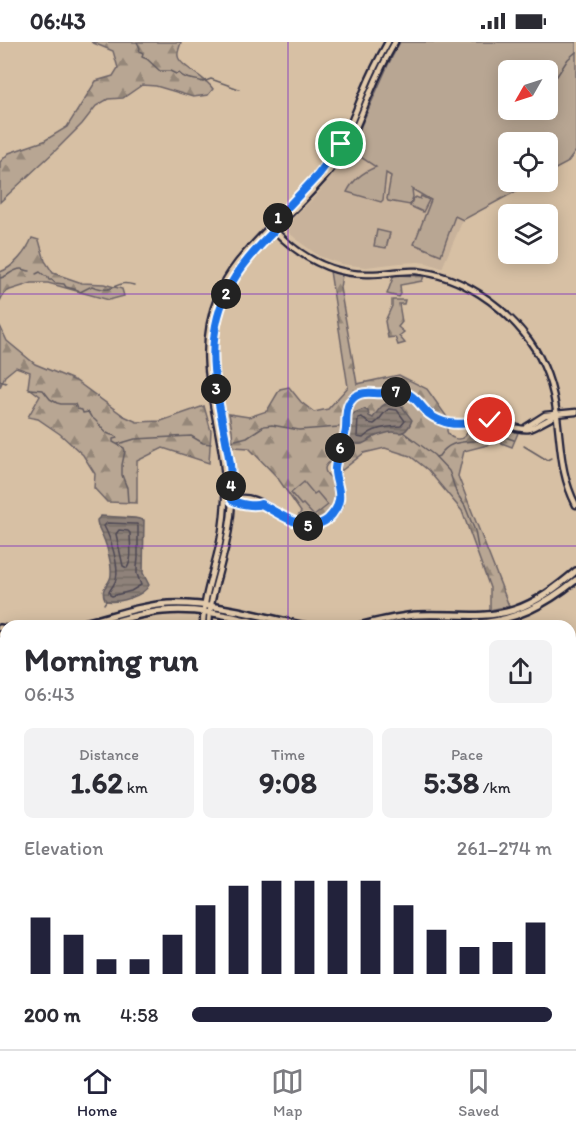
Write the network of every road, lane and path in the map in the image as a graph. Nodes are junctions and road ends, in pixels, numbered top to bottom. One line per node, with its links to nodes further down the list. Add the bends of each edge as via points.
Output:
1 (388, 42): 3 (main road, via 337,150)
2 (395, 42): 4 (main road, via 341,156)
3 (270, 226): 4 (main road); 7 (main road, via 234,266 213,309 208,332 209,382 225,473)
4 (274, 231): 6 (main road, via 298,252 327,267 367,274 427,273 455,281 486,298 500,308 536,351 550,383); 8 (main road, via 238,273 217,319 213,358)
5 (576, 412): 6 (main road)
6 (557, 415): 8 (main road, via 524,429 490,420 446,423 401,392 366,392 357,395 346,409 346,432 334,471 340,498 326,521 312,526 300,524 258,501); 9 (main road, via 564,474)
7 (225, 498): 8 (main road); 12 (main road)
8 (232, 500): 12 (main road, via 226,543)
9 (576, 505)
10 (576, 571): 19 (main road, via 548,593 507,612)
11 (576, 580): 20 (main road, via 543,604)
12 (207, 609): 13 (main road, via 180,604 152,606); 14 (main road, via 153,612); 15 (main road); 16 (main road); 17 (main road); 18 (main road)
13 (95, 620)
14 (122, 620)
15 (204, 620)
16 (208, 620)
17 (250, 620)
18 (271, 620)
19 (381, 620)
20 (501, 620)

